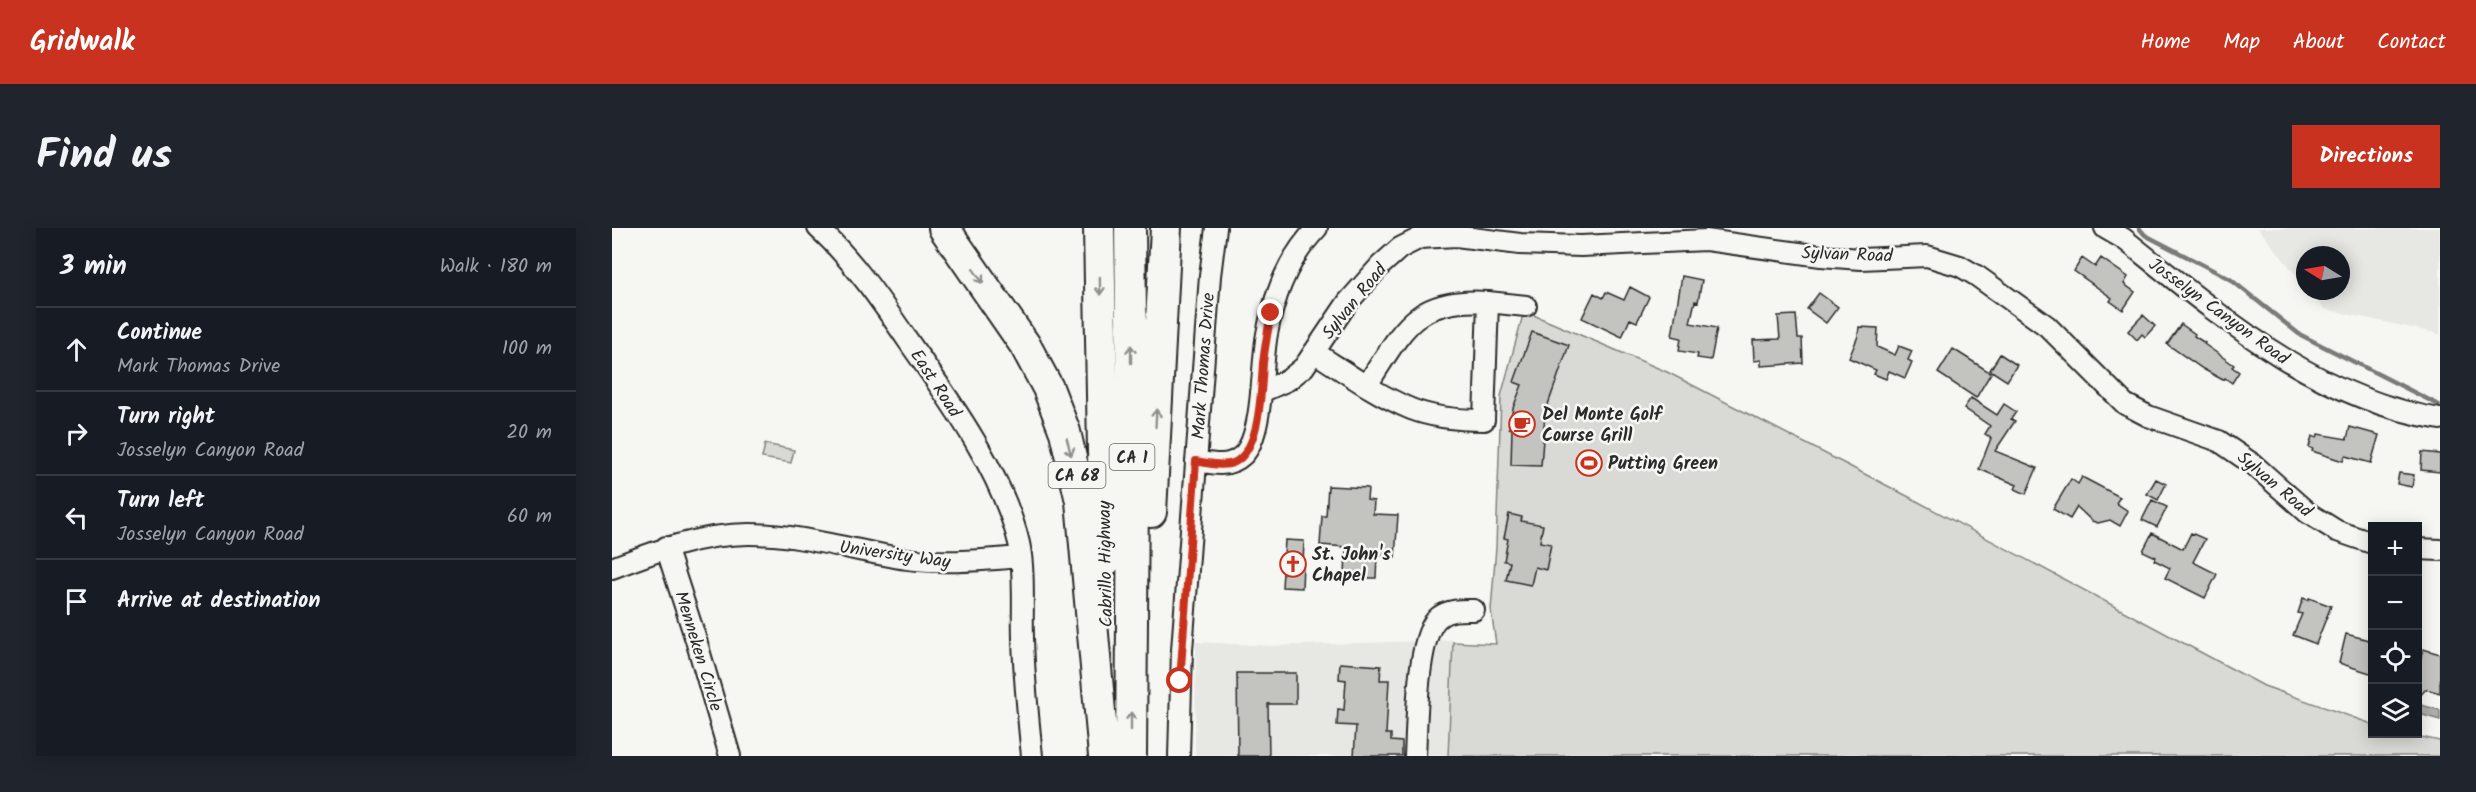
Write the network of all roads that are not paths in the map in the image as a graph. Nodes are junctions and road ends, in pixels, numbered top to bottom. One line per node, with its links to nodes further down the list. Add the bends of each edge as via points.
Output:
1 (818, 228): 20 (street, East Road, via 887,310 942,390 1003,496)
2 (944, 228): 26 (highway, CA 68, one-way to 26, via 1029,352 1065,432 1081,501)
3 (1099, 228): 26 (highway, Cabrillo Highway / CA 1, one-way to 26)
4 (1130, 228): 23 (highway, Cabrillo Highway / CA 1, one-way to 4)
5 (1166, 228): 23 (highway, one-way to 5, via 1150,536)
6 (1216, 228): 15 (street, Mark Thomas Drive)
7 (1317, 228): 13 (street, via 1291,262 1280,287 1266,336)
8 (2105, 228): 14 (street, Josselyn Canyon Road, via 2235,326 2304,372 2401,412)
9 (1488, 302): 10 (street); 12 (street, via 1451,302 1424,312 1393,345); 12 (street, via 1484,420 1411,409)
10 (1526, 306)
11 (1314, 352): 12 (street); 13 (street, Sylvan Road, via 1288,380); 16 (street, Sylvan Road, via 1348,302 1381,265 1400,248 1420,238 1456,236 1581,246 1707,240 1861,259 1927,256 1960,266 2047,326 2125,404 2219,441 2254,465 2308,513 2337,531)
12 (1367, 385)
13 (1261, 392): 15 (street, via 1253,436 1245,453 1233,463)
14 (2440, 418)
15 (1196, 461): 28 (street, Mark Thomas Drive, via 1181,665)
16 (2368, 541)
17 (666, 547): 20 (street, University Way, via 748,534 927,561); 21 (street, University Way); 24 (street, Menneken Circle)
18 (2422, 549): 19 (street)
19 (2440, 550)
20 (1020, 557): 25 (street, via 1025,690)
21 (612, 568)
22 (1474, 610): 29 (street, via 1452,611 1439,617 1430,628 1422,656)
23 (1131, 685): 27 (highway, Cabrillo Highway / CA 1, one-way to 23)
24 (730, 756)
25 (1032, 756)
26 (1105, 756)
27 (1131, 756)
28 (1179, 756)
29 (1415, 756)

